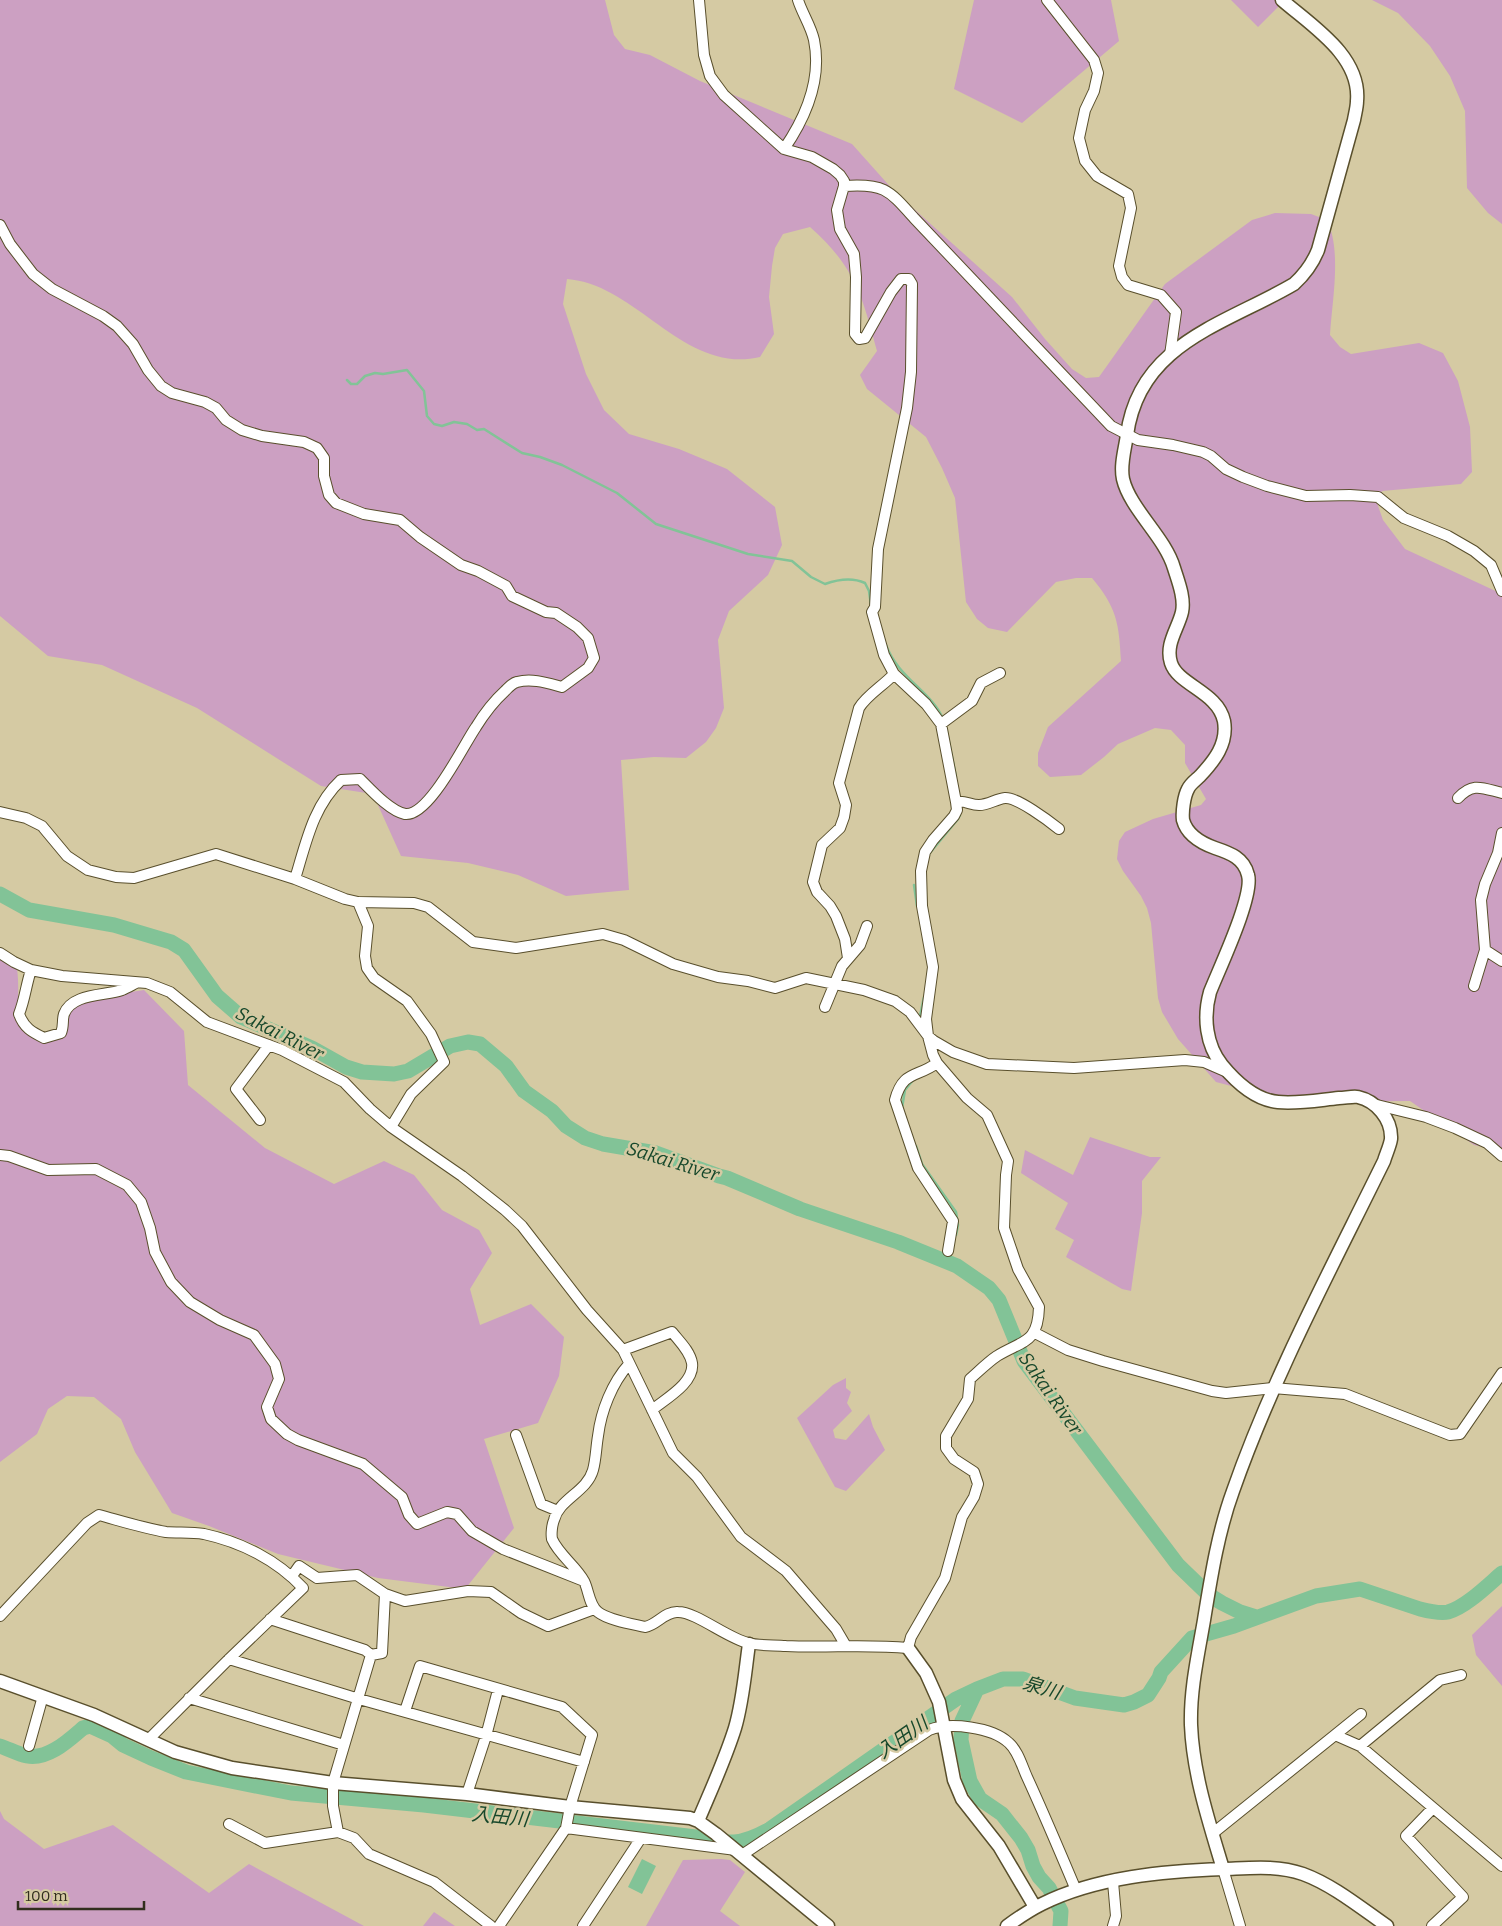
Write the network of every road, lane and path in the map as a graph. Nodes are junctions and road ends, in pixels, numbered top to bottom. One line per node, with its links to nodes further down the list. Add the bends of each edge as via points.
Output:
1 (698, 0): 5 (street, via 704,55 710,76 724,94)
2 (798, 0): 5 (street, via 814,39 816,67 812,94)
3 (1047, 0): 8 (street, via 1094,60 1098,72 1079,138 1086,162 1097,176 1128,194 1131,208 1119,266 1128,285 1161,295 1176,312)
4 (1282, 0): 8 (street, via 1343,55 1356,85 1358,100 1354,120 1318,250 1313,263 1294,284 1203,330)
5 (784, 149): 6 (street, via 812,157 832,169 840,175)
6 (844, 186): 9 (street, via 871,185 894,195 1111,426); 11 (street, via 837,210 840,229 854,254 856,334 859,339 865,338 901,278 909,279 912,284 911,372 907,408 878,549 874,610 884,655)
7 (0, 225): 20 (street, via 33,274 52,289 117,326 161,386 172,393 205,402 242,430 304,442 317,448 324,458 328,495 336,503 364,514 400,520 461,565 506,586 512,596 546,612 556,613 588,638 594,658 588,668 562,687 539,680 515,682 475,728 438,790 413,812 405,814 383,802 360,779 341,780 328,792 316,814)
8 (1170, 355): 9 (street, via 1135,399)
9 (1127, 434): 10 (street, via 1138,440 1203,452 1226,469 1244,477 1306,496 1378,497 1404,518 1474,551 1491,565); 35 (street, via 1122,466 1124,480 1129,494 1174,565 1182,599 1182,611 1169,655 1172,666 1210,698 1224,720 1221,748 1188,789 1183,818 1193,836 1200,842 1231,853 1242,862 1248,874 1245,904 1206,1006 1209,1040)
10 (1502, 591)
11 (894, 674): 13 (street); 25 (street, via 859,708 839,784 846,805 844,818 840,828 822,845 813,882 836,916)
12 (1000, 674): 13 (street, via 982,683 972,701)
13 (943, 722): 16 (street)
14 (1502, 793): 15 (street, via 1475,786)
15 (1458, 798)
16 (959, 802): 18 (street, via 977,806 1005,798 1044,817); 32 (street, via 954,816 925,852 922,871 922,906 933,967 926,1019)
17 (0, 812): 20 (street, via 26,818 42,826 67,856 99,874 134,878 216,854)
18 (1059, 829)
19 (1502, 833): 23 (street, via 1481,900)
20 (295, 879): 21 (street)
21 (358, 902): 29 (street, via 414,903 428,907 473,942 516,948 603,934 624,940 673,964 718,977 775,988 806,978); 38 (street, via 368,926 365,956 368,968 374,978 407,1001 431,1034 444,1062 411,1094)
22 (867, 926): 25 (street, via 860,945)
23 (1485, 950): 26 (street); 30 (street)
24 (0, 953): 27 (street)
25 (848, 958): 29 (street)
26 (1502, 961)
27 (31, 970): 28 (street); 28 (street, via 25,988 27,996 19,1014 22,1024 44,1038 61,1033 64,1014 71,1004 121,990)
28 (137, 982): 33 (street, via 170,992 207,1022)
29 (836, 985): 31 (street); 32 (street, via 895,1000 910,1012)
30 (1474, 986)
31 (826, 1007)
32 (928, 1036): 34 (street); 35 (street, via 953,1052 987,1064 1074,1068 1185,1060 1204,1062)
33 (269, 1045): 37 (street, via 236,1089); 38 (street, via 344,1082)
34 (937, 1063): 42 (street, via 903,1080 895,1100 918,1168 953,1221); 43 (street, via 967,1098 987,1115 1008,1161 1004,1228 1018,1269 1039,1308)
35 (1228, 1072): 36 (street, via 1248,1091 1277,1102 1357,1096)
36 (1377, 1105): 41 (street, via 1455,1128 1487,1143); 47 (street, via 1384,1115 1391,1139 1384,1161)
37 (260, 1120)
38 (391, 1127): 44 (street, via 462,1176 522,1226 587,1310)
39 (0, 1145): 40 (street)
40 (5, 1155): 52 (street, via 48,1170 96,1169 127,1185 141,1202 155,1252 171,1282 190,1302 254,1336 275,1364 279,1379 267,1407 271,1419 287,1434 363,1464 402,1497 409,1515 417,1524 447,1512 457,1514 472,1531 503,1549)
41 (1502, 1156)
42 (948, 1251)
43 (1031, 1336): 47 (street, via 1103,1361 1212,1391); 59 (street, via 997,1356 970,1379 968,1398 946,1436 946,1448 954,1459 974,1472 978,1484 962,1517 945,1578)
44 (623, 1350): 45 (street); 48 (street, via 672,1332 692,1362 691,1373 685,1382)
45 (629, 1364): 48 (street); 50 (street, via 618,1376 609,1397 598,1434 592,1476)
46 (1502, 1373): 47 (street, via 1460,1434 1450,1435 1345,1394)
47 (1273, 1388): 85 (street, via 1232,1492 1211,1579 1192,1695 1192,1741)
48 (652, 1410): 58 (street, via 672,1453 697,1477 741,1537 786,1571 836,1629)
49 (516, 1435): 50 (street, via 541,1504)
50 (558, 1511): 52 (street, via 552,1537)
51 (292, 1576): 53 (street, via 300,1566 317,1578 357,1575); 55 (street, via 261,1555 222,1539 166,1532 99,1515 87,1523); 56 (street, via 303,1588)
52 (584, 1582): 54 (street)
53 (385, 1594): 54 (street, via 405,1602 468,1591 491,1592 548,1626); 60 (street, via 382,1653)
54 (594, 1609): 57 (street, via 600,1614 645,1628 666,1615 680,1612)
55 (0, 1616)
56 (270, 1619): 60 (street, via 365,1650); 61 (street)
57 (749, 1644): 58 (street); 82 (street, via 735,1726)
58 (846, 1646): 59 (street)
59 (908, 1648): 70 (street, via 926,1673 939,1702)
60 (371, 1655): 67 (street)
61 (229, 1659): 66 (street); 67 (street)
62 (1461, 1675): 76 (street, via 1440,1680)
63 (0, 1681): 65 (street)
64 (498, 1690): 68 (street, via 420,1666); 72 (street); 77 (street, via 562,1707 592,1735)
65 (43, 1696): 73 (street); 75 (street)
66 (188, 1698): 73 (street); 74 (street)
67 (359, 1700): 68 (street); 74 (street)
68 (405, 1712): 72 (street)
69 (1361, 1714): 71 (street)
70 (943, 1722): 87 (street); 91 (street, via 999,1735 1011,1744 1042,1809); 92 (street, via 954,1780 962,1799)
71 (1335, 1735): 76 (street); 85 (street)
72 (486, 1736): 77 (street); 79 (street)
73 (148, 1740): 78 (street, via 175,1752 232,1768)
74 (344, 1745): 78 (street)
75 (29, 1746)
76 (1360, 1746): 80 (street)
77 (584, 1762): 81 (street)
78 (333, 1788): 79 (street); 84 (street)
79 (467, 1794): 81 (street)
80 (1433, 1808): 88 (street); 101 (street, via 1406,1836 1463,1897)
81 (568, 1819): 82 (street, via 681,1817); 86 (street); 94 (street)
82 (698, 1821): 87 (street)
83 (229, 1824): 84 (street, via 265,1843)
84 (338, 1832): 93 (street, via 354,1838 369,1854 434,1882)
85 (1212, 1834): 89 (street)
86 (641, 1838): 87 (street); 95 (street)
87 (739, 1853): 96 (street)
88 (1502, 1866)
89 (1223, 1869): 90 (street, via 1183,1870); 99 (street); 100 (street, via 1269,1867 1303,1874)
90 (1113, 1882): 91 (street); 98 (street, via 1116,1916)
91 (1072, 1892): 92 (street)
92 (1039, 1905): 97 (street)
93 (490, 1926)
94 (499, 1926)
95 (584, 1926)
96 (828, 1926)
97 (1007, 1926)
98 (1113, 1926)
99 (1240, 1926)
100 (1387, 1926)
101 (1432, 1926)

